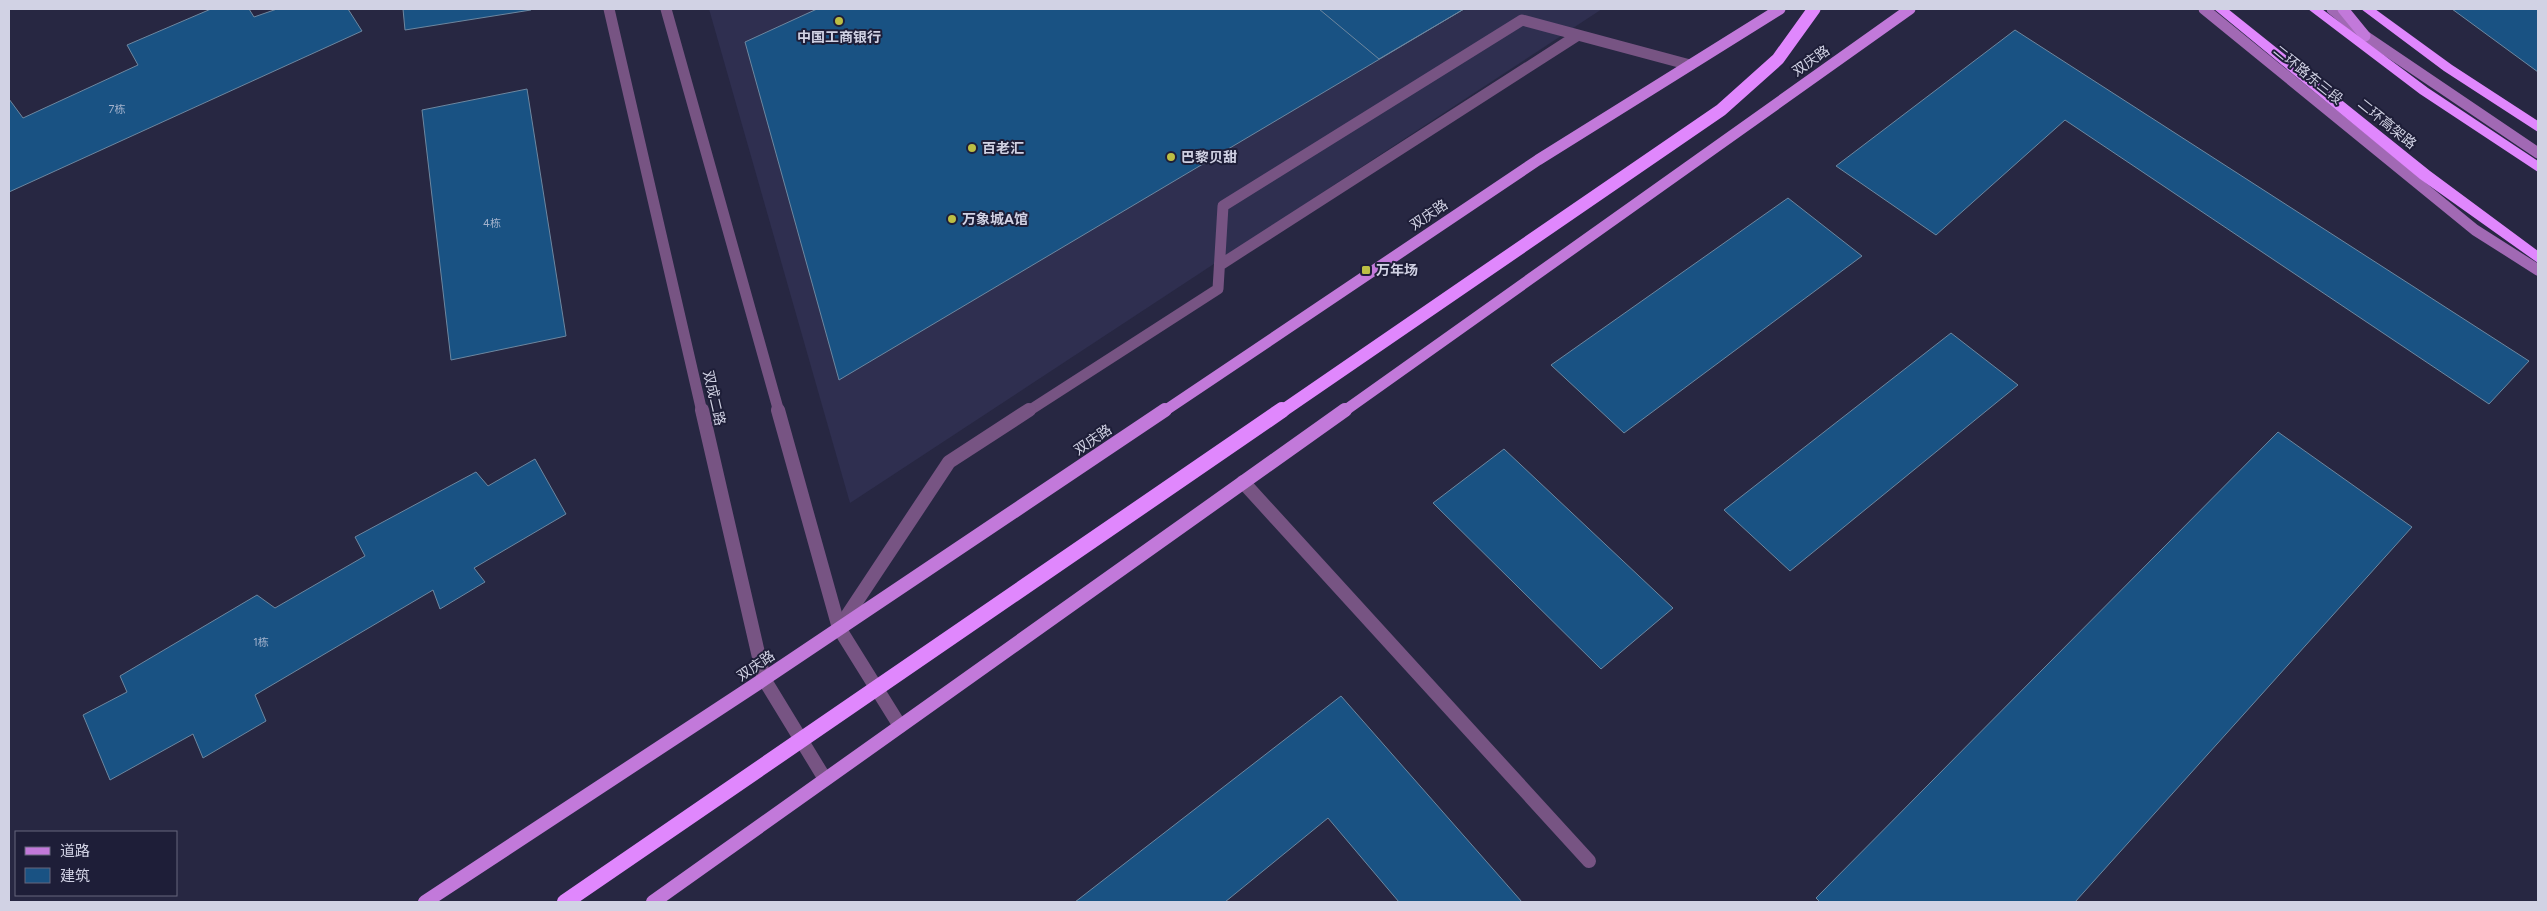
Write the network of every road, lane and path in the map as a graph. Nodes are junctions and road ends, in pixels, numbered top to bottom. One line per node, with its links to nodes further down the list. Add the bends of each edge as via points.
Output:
1 (609, 9): 23 (street, 双成二路)
2 (666, 9): 22 (street)
3 (1814, 9): 28 (highway, bridge, via 1778,59 1721,110)
4 (1910, 9): 21 (main road, 双庆路)
5 (2204, 9): 20 (main road, 二环路东三段, via 2475,230)
6 (2220, 9): 18 (highway, 二环高架路, via 2425,175)
7 (2314, 9): 17 (highway, via 2424,91)
8 (2332, 9): 13 (main road)
9 (2343, 9): 13 (main road)
10 (2367, 9): 15 (highway, via 2448,68)
11 (1775, 10): 14 (main road, 双庆路)
12 (1578, 35): 14 (street); 19 (street); 19 (street, via 1522,20 1223,206)
13 (2365, 36): 16 (main road)
14 (1690, 65): 22 (main road, 双庆路, via 1538,160)
15 (2538, 127)
16 (2538, 153)
17 (2538, 167)
18 (2537, 258)
19 (1220, 265): 22 (street, via 1218,289 949,462)
20 (2538, 270)
21 (1243, 482): 24 (main road, 双庆路); 26 (street)
22 (839, 628): 23 (main road, 双庆路); 24 (street)
23 (764, 679): 25 (street, 双成二路); 27 (main road, 双庆路)
24 (900, 726): 25 (main road, 双庆路)
25 (825, 779): 29 (main road, 双庆路)
26 (1589, 861)
27 (425, 902)
28 (565, 902)
29 (653, 902)

